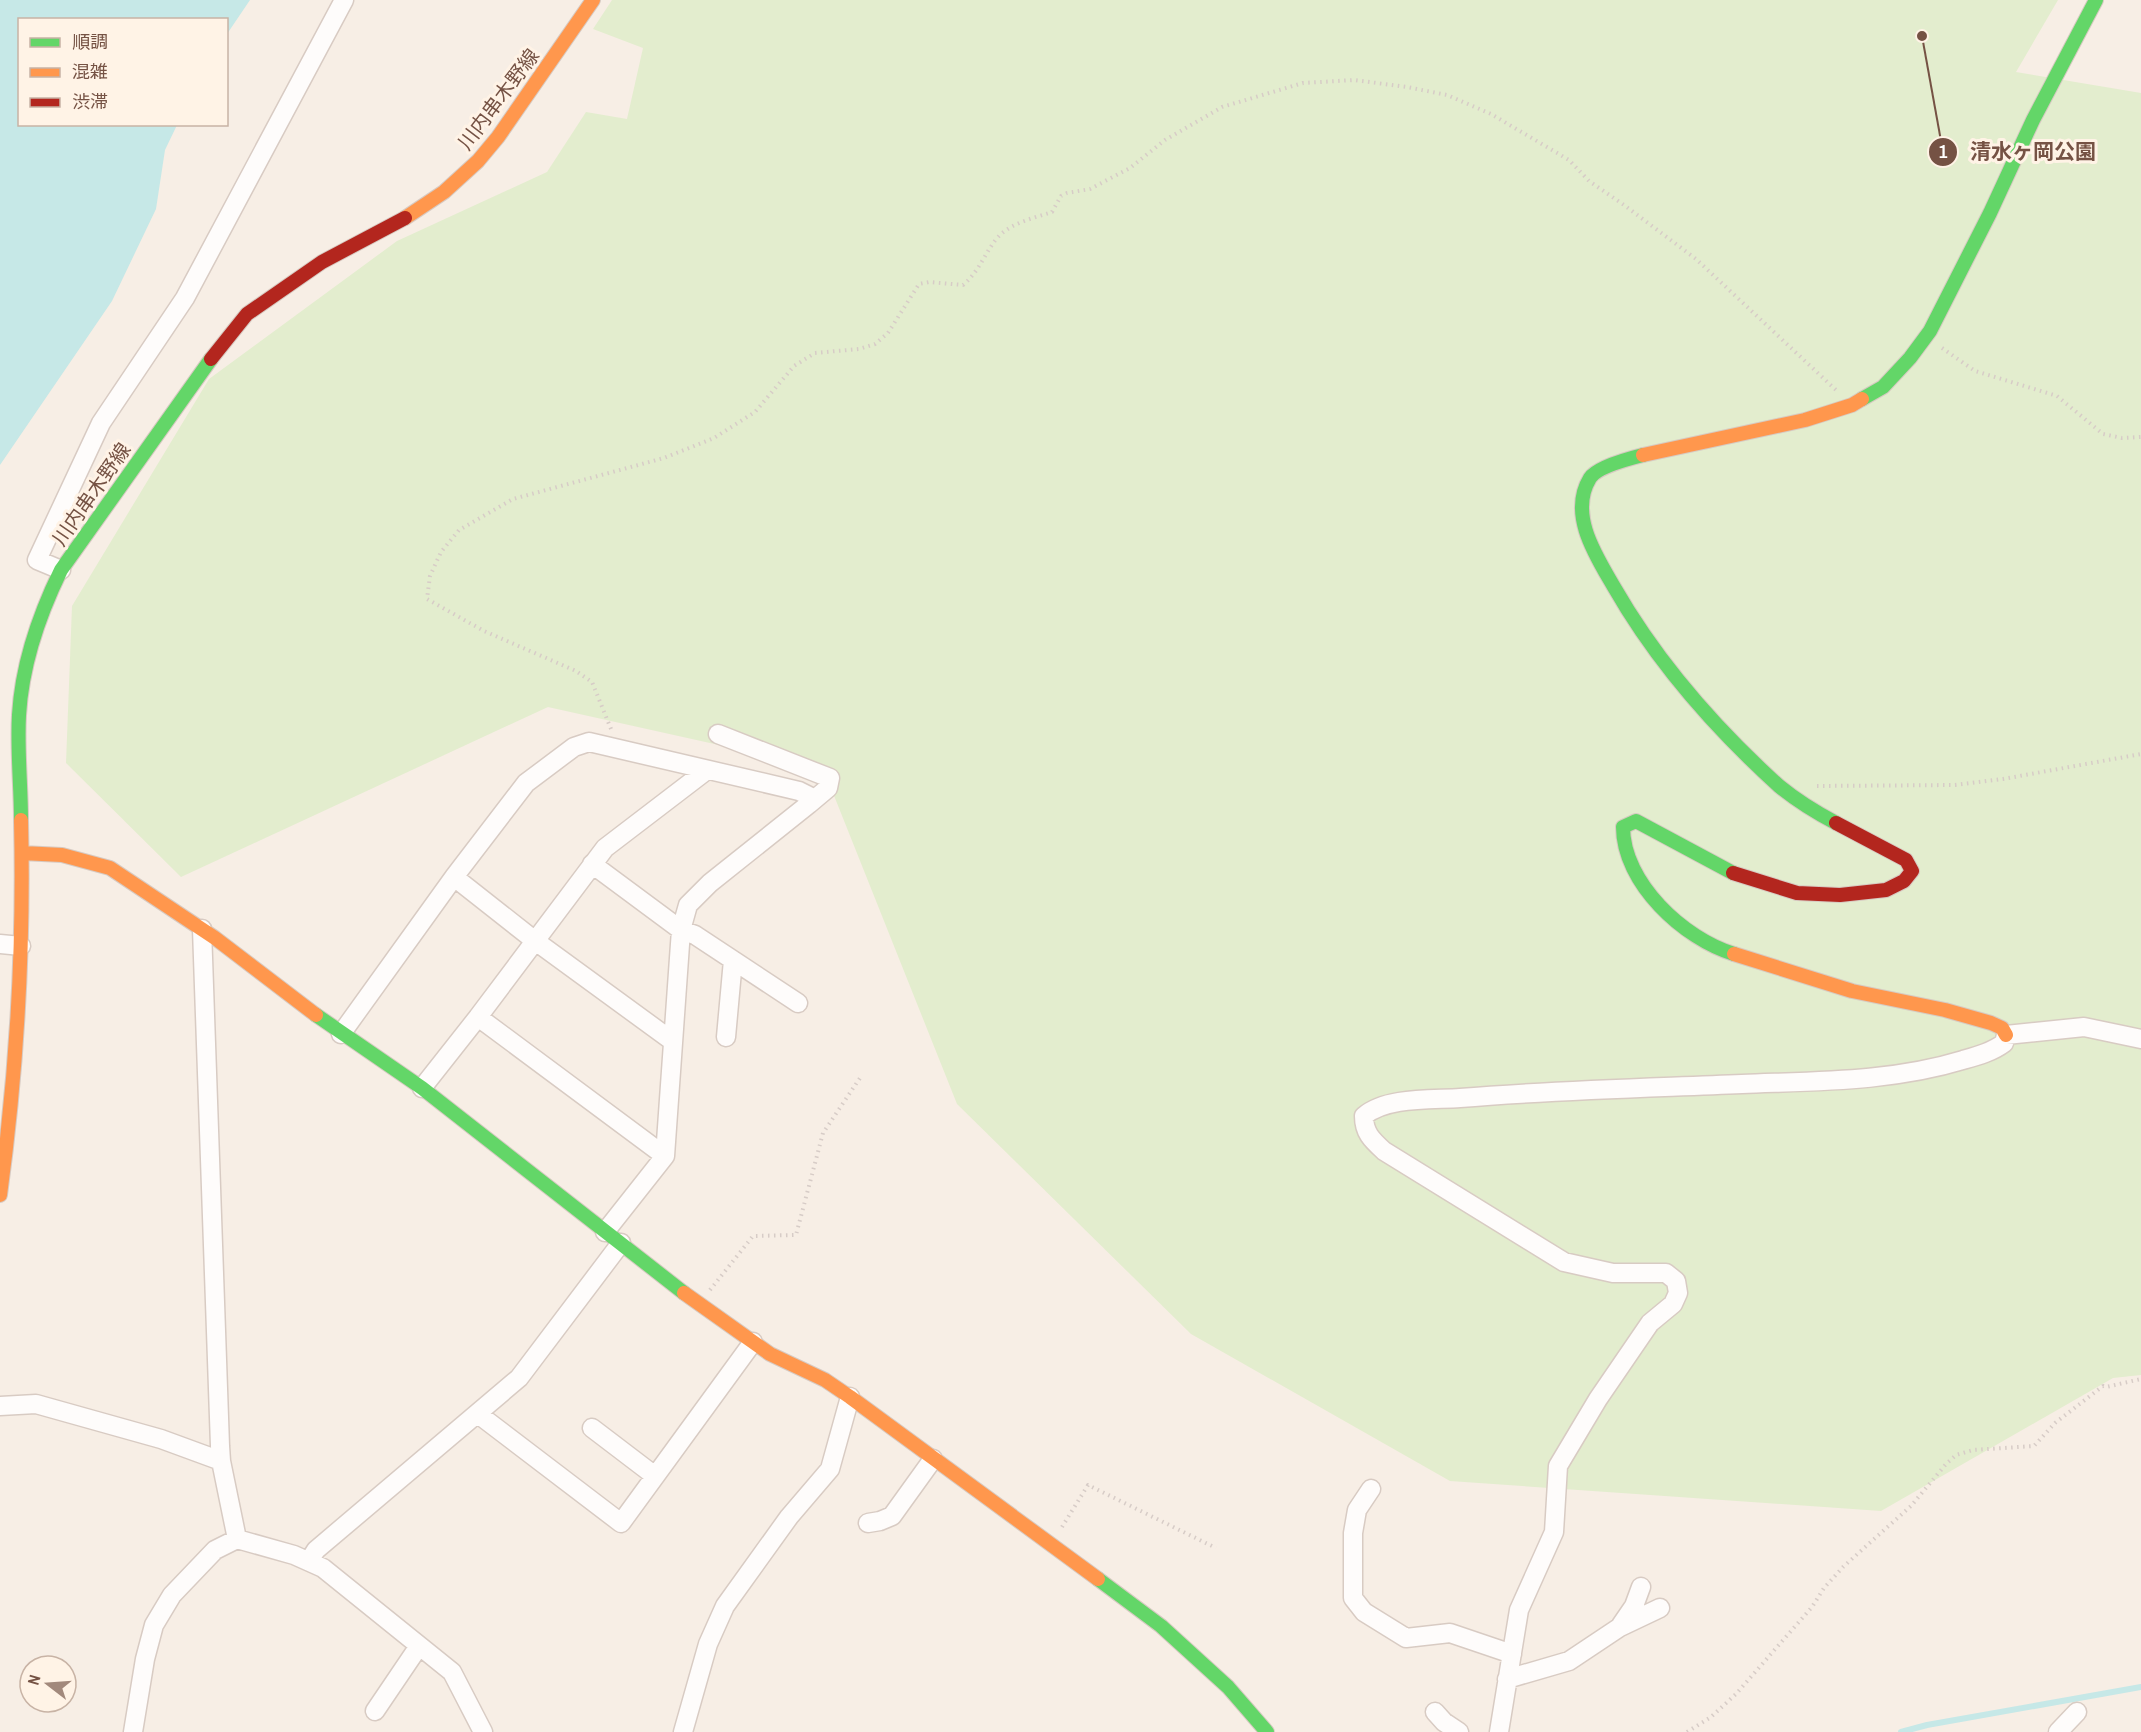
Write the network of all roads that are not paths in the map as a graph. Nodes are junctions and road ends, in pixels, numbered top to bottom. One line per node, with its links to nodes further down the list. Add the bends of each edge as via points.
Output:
1 (344, 0): 4 (street, via 185,298 101,423 37,560)
2 (593, 0): 4 (street, 川内串木野線, via 498,137 453,184 406,218 322,262 247,314)
3 (2096, 0): 20 (street, via 1926,337 1883,387 1852,405 1805,420 1635,457 1591,476 1582,497 1583,520 1593,551 1637,627 1684,689 1781,787 1822,816 1906,860 1912,871 1904,881 1886,890 1840,895 1797,893 1730,872 1636,821 1623,827 1623,841 1631,864 1653,898 1687,931 1717,949 1852,990 1991,1023)
4 (61, 570): 8 (street, 川内串木野線, via 44,605 29,654 19,714)
5 (718, 734): 7 (street, via 830,778 828,788)
6 (707, 770): 7 (street, via 799,791 809,796); 9 (street, via 605,848); 10 (street, via 589,742 573,747 526,783)
7 (809, 804): 12 (street, via 710,883 688,905)
8 (22, 853): 11 (street, via 62,855 110,868); 15 (street, 川内串木野線)
9 (592, 864): 12 (street); 13 (street)
10 (454, 877): 13 (street); 19 (street)
11 (202, 929): 19 (street); 35 (street)
12 (681, 930): 16 (street); 23 (street)
13 (534, 940): 18 (street); 23 (street)
14 (0, 944): 15 (street)
15 (21, 946): 26 (street, 川内串木野線, via 9,1130)
16 (733, 960): 17 (street); 21 (street)
17 (798, 1003)
18 (478, 1017): 24 (street); 25 (street)
19 (341, 1034): 24 (street)
20 (2006, 1035): 22 (street, via 2084,1026); 45 (street, via 2004,1043 1982,1054 1943,1066 1869,1079 1484,1095 1389,1103 1364,1116 1364,1127 1384,1151 1564,1262 1613,1274 1666,1273 1676,1281 1678,1293 1673,1304 1650,1323 1558,1466 1554,1532 1519,1610)
21 (726, 1037)
22 (2141, 1039)
23 (671, 1040): 25 (street)
24 (422, 1088): 27 (street)
25 (664, 1156): 27 (street)
26 (0, 1196)
27 (605, 1232): 28 (street)
28 (621, 1243): 29 (street); 32 (street, via 519,1378)
29 (753, 1342): 30 (street); 36 (street)
30 (850, 1397): 34 (street); 52 (street, via 830,1469 789,1517 725,1606 708,1644)
31 (0, 1406): 35 (street, via 36,1404 161,1439)
32 (478, 1414): 36 (street, via 621,1523); 40 (street, via 316,1550)
33 (592, 1428): 36 (street)
34 (933, 1458): 38 (street, via 892,1516); 53 (street, via 1161,1626 1228,1687)
35 (221, 1461): 39 (street)
36 (655, 1476)
37 (1371, 1489): 45 (street, via 1357,1510 1353,1533 1353,1598 1364,1612 1406,1638 1450,1633)
38 (868, 1523)
39 (237, 1539): 40 (street); 50 (street, via 215,1550 172,1595 154,1625)
40 (309, 1561): 44 (street, via 323,1568)
41 (1641, 1587): 43 (street)
42 (1660, 1608): 43 (street)
43 (1620, 1627): 46 (street, via 1569,1661)
44 (419, 1646): 47 (street); 51 (street, via 452,1672)
45 (1512, 1654): 46 (street)
46 (1508, 1678): 55 (street)
47 (375, 1711)
48 (1435, 1712): 54 (street)
49 (2077, 1712): 56 (street)
50 (133, 1732)
51 (483, 1732)
52 (683, 1732)
53 (1267, 1732)
54 (1459, 1732)
55 (1498, 1732)
56 (2058, 1732)

